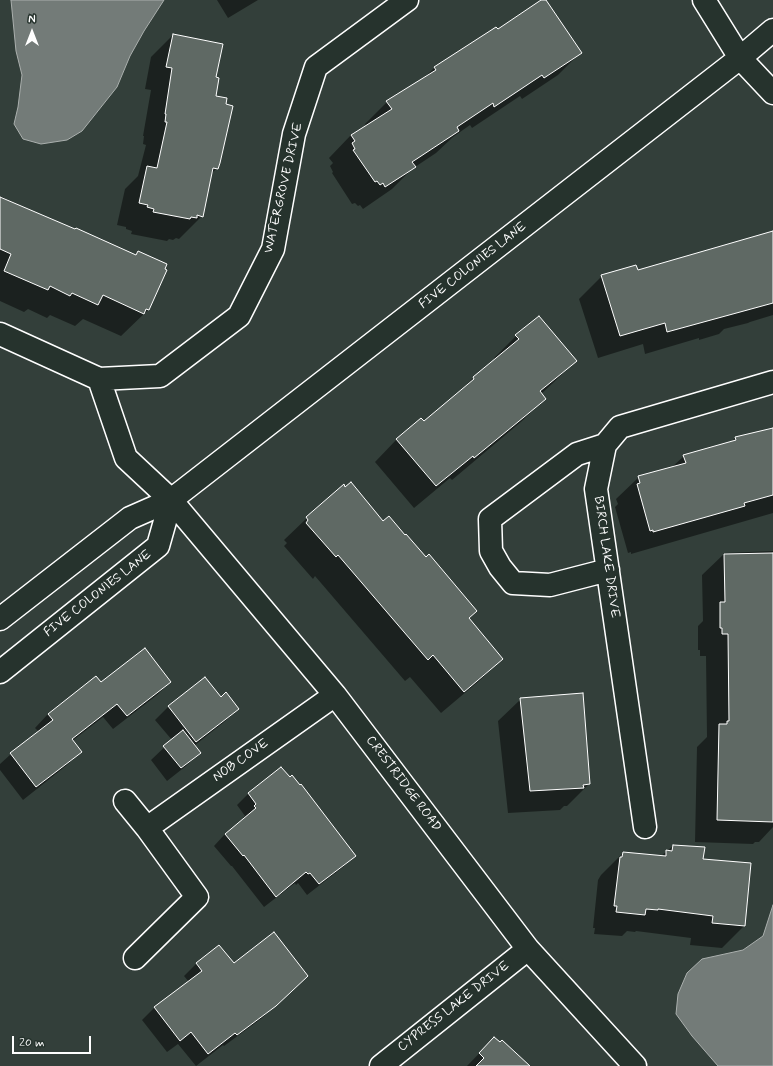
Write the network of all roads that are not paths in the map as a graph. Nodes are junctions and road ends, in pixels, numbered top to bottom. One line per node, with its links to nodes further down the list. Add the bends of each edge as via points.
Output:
1 (407, 0): 7 (street, WATERGROVE DRIVE, via 316,67 294,134 273,249 239,316 160,376)
2 (704, 0): 4 (street)
3 (773, 30): 4 (street, FIVE COLONIES LANE)
4 (740, 58): 5 (street); 10 (street, FIVE COLONIES LANE)
5 (773, 93)
6 (0, 334): 7 (street, WATERGROVE DRIVE)
7 (99, 379): 10 (street, CRESTRIDGE ROAD, via 126,458)
8 (773, 382): 9 (street, BIRCH LAKE DRIVE, via 620,427)
9 (606, 445): 11 (street, BIRCH LAKE DRIVE, via 596,489); 11 (street, via 577,454 490,519 492,552 513,583 550,585)
10 (171, 500): 12 (street, FIVE COLONIES LANE, via 130,518); 13 (street, FIVE COLONIES LANE, via 158,546); 14 (street, CRESTRIDGE ROAD)
11 (608, 570): 16 (street, BIRCH LAKE DRIVE)
12 (0, 619)
13 (0, 672)
14 (335, 695): 17 (street, NOB COVE); 18 (street, CRESTRIDGE ROAD)
15 (125, 801): 17 (street)
16 (645, 827)
17 (147, 828): 19 (street, via 197,897)
18 (528, 949): 20 (street, CYPRESS LAKE DRIVE); 21 (street, CRESTRIDGE ROAD)
19 (135, 958)
20 (381, 1066)
21 (635, 1066)

